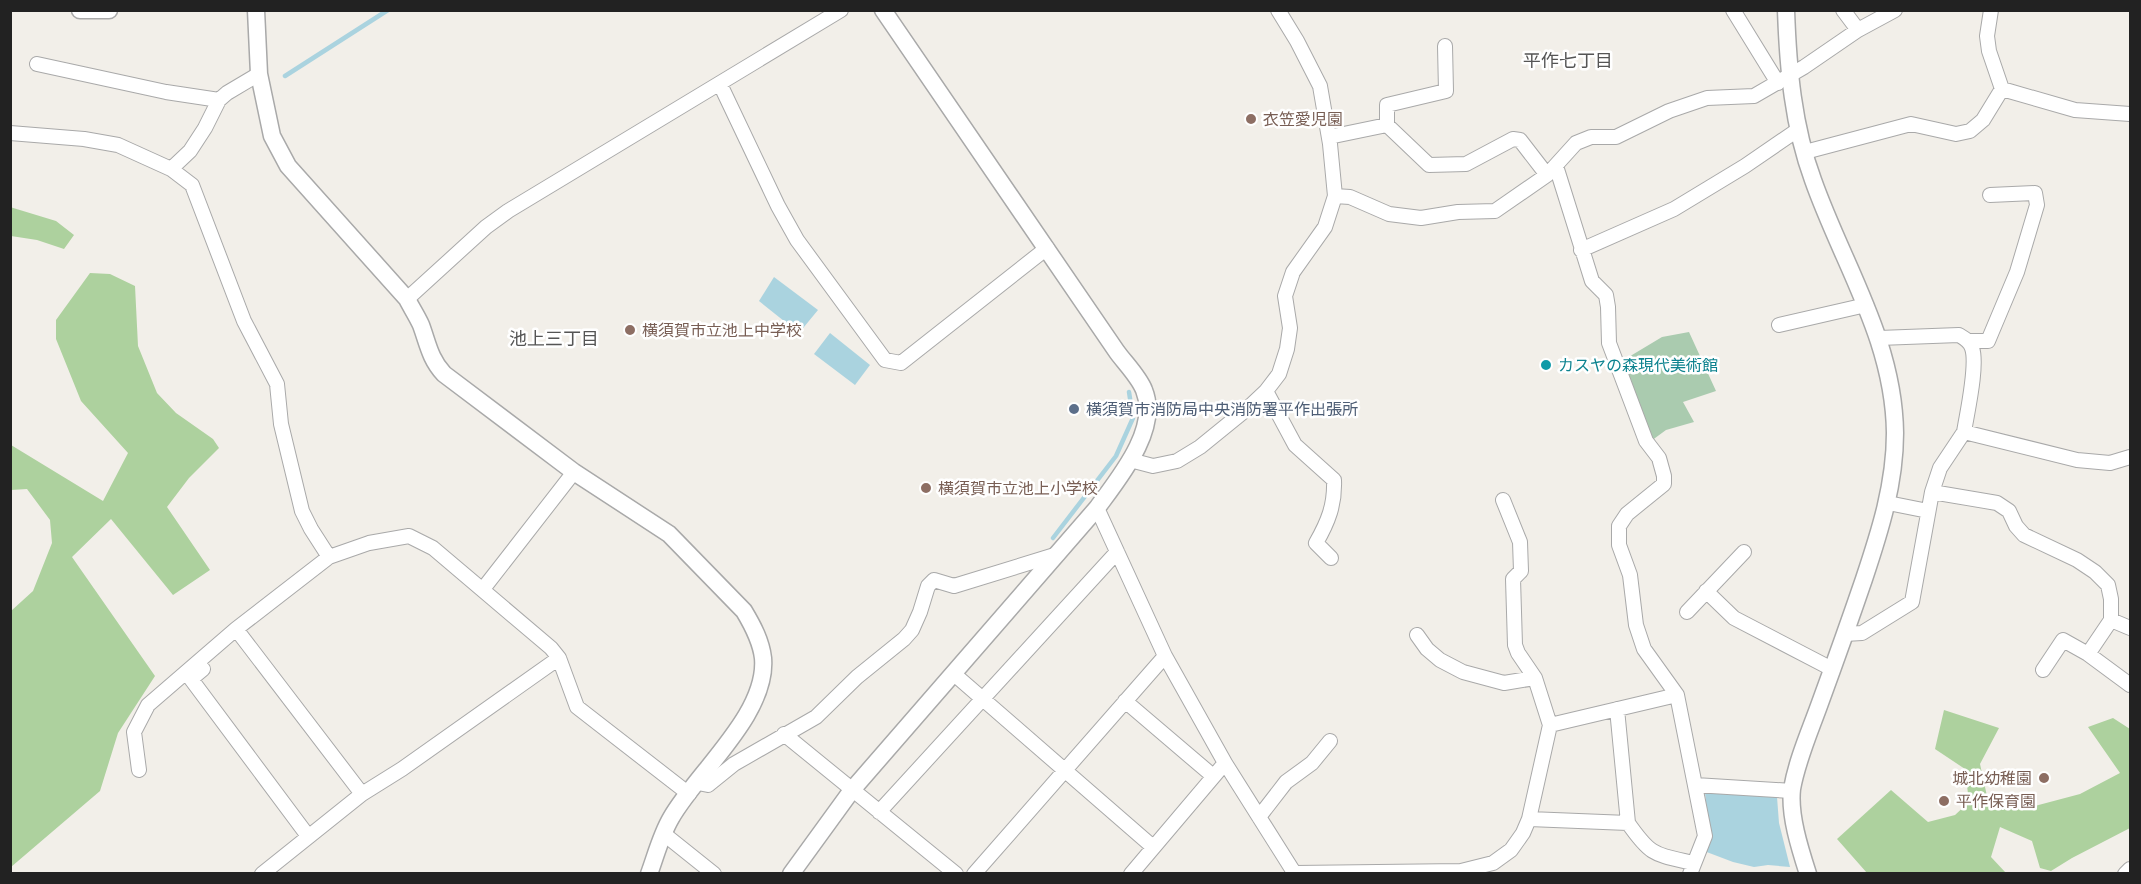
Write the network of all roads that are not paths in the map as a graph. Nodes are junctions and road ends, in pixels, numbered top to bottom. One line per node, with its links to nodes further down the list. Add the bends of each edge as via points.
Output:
1 (80, 10): 2 (street)
2 (109, 10)
3 (256, 10): 15 (street)
4 (841, 10): 17 (street)
5 (883, 10): 30 (street)
6 (1278, 10): 24 (street, via 1320,86)
7 (1733, 10): 16 (street)
8 (1786, 10): 16 (street)
9 (1843, 10): 12 (street)
10 (1895, 10): 12 (street)
11 (1991, 10): 18 (street, via 1989,51)
12 (1858, 30): 16 (street)
13 (1444, 46): 21 (street, via 1446,91 1386,105)
14 (36, 64): 19 (street)
15 (260, 74): 19 (street); 32 (street, via 272,136 288,166)
16 (1784, 80): 22 (street); 27 (street, via 1754,96 1707,98 1688,104 1616,137 1591,137 1576,143)
17 (720, 84): 30 (street, via 797,240 885,360 901,363); 32 (street, via 508,211)
18 (2002, 88): 20 (street, via 2075,110); 25 (street, via 1983,120 1970,131 1956,134 1911,123)
19 (219, 100): 26 (street, via 190,151)
20 (2130, 114)
21 (1388, 125): 24 (street); 27 (street, via 1429,165 1466,164 1513,139 1520,140)
22 (1799, 129): 25 (street); 31 (street, via 1674,209)
23 (10, 133): 26 (street, via 118,145)
24 (1329, 137): 29 (street)
25 (1805, 152): 33 (street, via 1812,179)
26 (171, 169): 50 (street, via 192,185 244,321 277,384 281,424 302,511)
27 (1552, 171): 29 (street, via 1495,211 1420,218 1389,214 1350,197); 31 (street)
28 (1990, 195): 36 (street, via 2035,193 2037,205 2017,272 1988,340)
29 (1335, 196): 37 (street, via 1325,227 1293,272 1286,296 1290,328 1287,349 1279,374)
30 (1047, 248): 40 (street, via 1144,389 1149,410)
31 (1581, 250): 69 (street, via 1592,280 1606,295 1609,343 1646,441 1659,458 1664,476 1664,484 1627,514 1619,526 1619,545 1630,575 1636,625 1644,649)
32 (407, 299): 41 (street, via 429,352 444,374)
33 (1866, 305): 34 (street); 35 (street)
34 (1779, 325)
35 (1879, 338): 36 (street, via 1959,335); 44 (street, via 1891,390 1895,432)
36 (1969, 341): 38 (street, via 1973,349 1972,377)
37 (1266, 391): 40 (street, via 1200,447 1177,461 1153,466); 51 (street, via 1295,445 1334,480 1335,498 1328,523 1316,543)
38 (1964, 432): 39 (street, via 2078,460 2110,463); 42 (street, via 1940,468)
39 (2130, 457)
40 (1130, 460): 45 (street)
41 (574, 472): 52 (street); 81 (street, via 669,534 744,611 760,642 763,674 754,702)
42 (1932, 492): 46 (street); 55 (street, via 1997,503 2009,511 2024,535 2095,572 2108,585)
43 (1503, 500): 67 (street, via 1520,542 1521,571 1513,579 1515,645)
44 (1888, 503): 46 (street); 58 (street)
45 (1097, 508): 47 (street); 49 (street)
46 (1928, 511): 58 (street, via 1912,602 1862,633)
47 (1117, 552): 61 (street); 70 (street)
48 (1744, 552): 53 (street)
49 (1058, 554): 66 (street); 74 (street, via 954,586 934,580 928,586 912,630 904,639 816,717)
50 (328, 557): 52 (street, via 369,543 409,536 433,548); 57 (street)
51 (1331, 558)
52 (483, 589): 63 (street)
53 (1706, 591): 54 (street); 64 (street, via 1734,618)
54 (1687, 612)
55 (2111, 620): 56 (street); 60 (street)
56 (2130, 628)
57 (236, 629): 62 (street); 84 (street)
58 (1845, 634): 64 (street)
59 (1417, 635): 67 (street, via 1440,660 1463,672 1504,683)
60 (2088, 654): 65 (street, via 2063,640); 68 (street)
61 (1165, 656): 71 (street); 76 (street)
62 (204, 658): 77 (street, via 148,705 134,732); 90 (street, via 209,664 191,679)
63 (559, 658): 81 (street, via 578,707); 84 (street)
64 (1832, 669): 83 (street)
65 (2043, 670)
66 (954, 674): 70 (street); 82 (street)
67 (1534, 678): 73 (street)
68 (2130, 685)
69 (1677, 695): 72 (street); 80 (street)
70 (982, 699): 78 (street); 85 (street)
71 (1125, 700): 78 (street); 79 (street)
72 (1617, 709): 73 (street); 88 (street)
73 (1550, 725): 87 (street)
74 (784, 734): 81 (street, via 708,785); 82 (street)
75 (1330, 741): 86 (street, via 1312,763 1286,782)
76 (1225, 763): 79 (street); 86 (street)
77 (139, 770)
78 (1064, 770): 91 (street); 99 (street)
79 (1213, 776): 91 (street)
80 (1695, 785): 83 (street); 92 (street, via 1705,836)
81 (693, 788): 89 (street)
82 (852, 790): 85 (street); 97 (street)
83 (1792, 791): 103 (street, via 1796,831)
84 (362, 794): 90 (street)
85 (879, 812): 98 (street)
86 (1259, 817): 101 (street)
87 (1529, 819): 88 (street); 102 (street, via 1511,850 1493,863 1461,871)
88 (1628, 823): 92 (street, via 1644,846)
89 (664, 834): 95 (street); 96 (street)
90 (308, 836): 94 (street)
91 (1153, 847): 100 (street)
92 (1691, 868)
93 (2130, 869): 104 (street)
94 (265, 872)
95 (649, 873)
96 (714, 873)
97 (791, 873)
98 (956, 873)
99 (974, 873)
100 (1131, 873)
101 (1295, 873): 102 (street)
102 (1362, 873)
103 (1808, 873)
104 (2125, 873)

